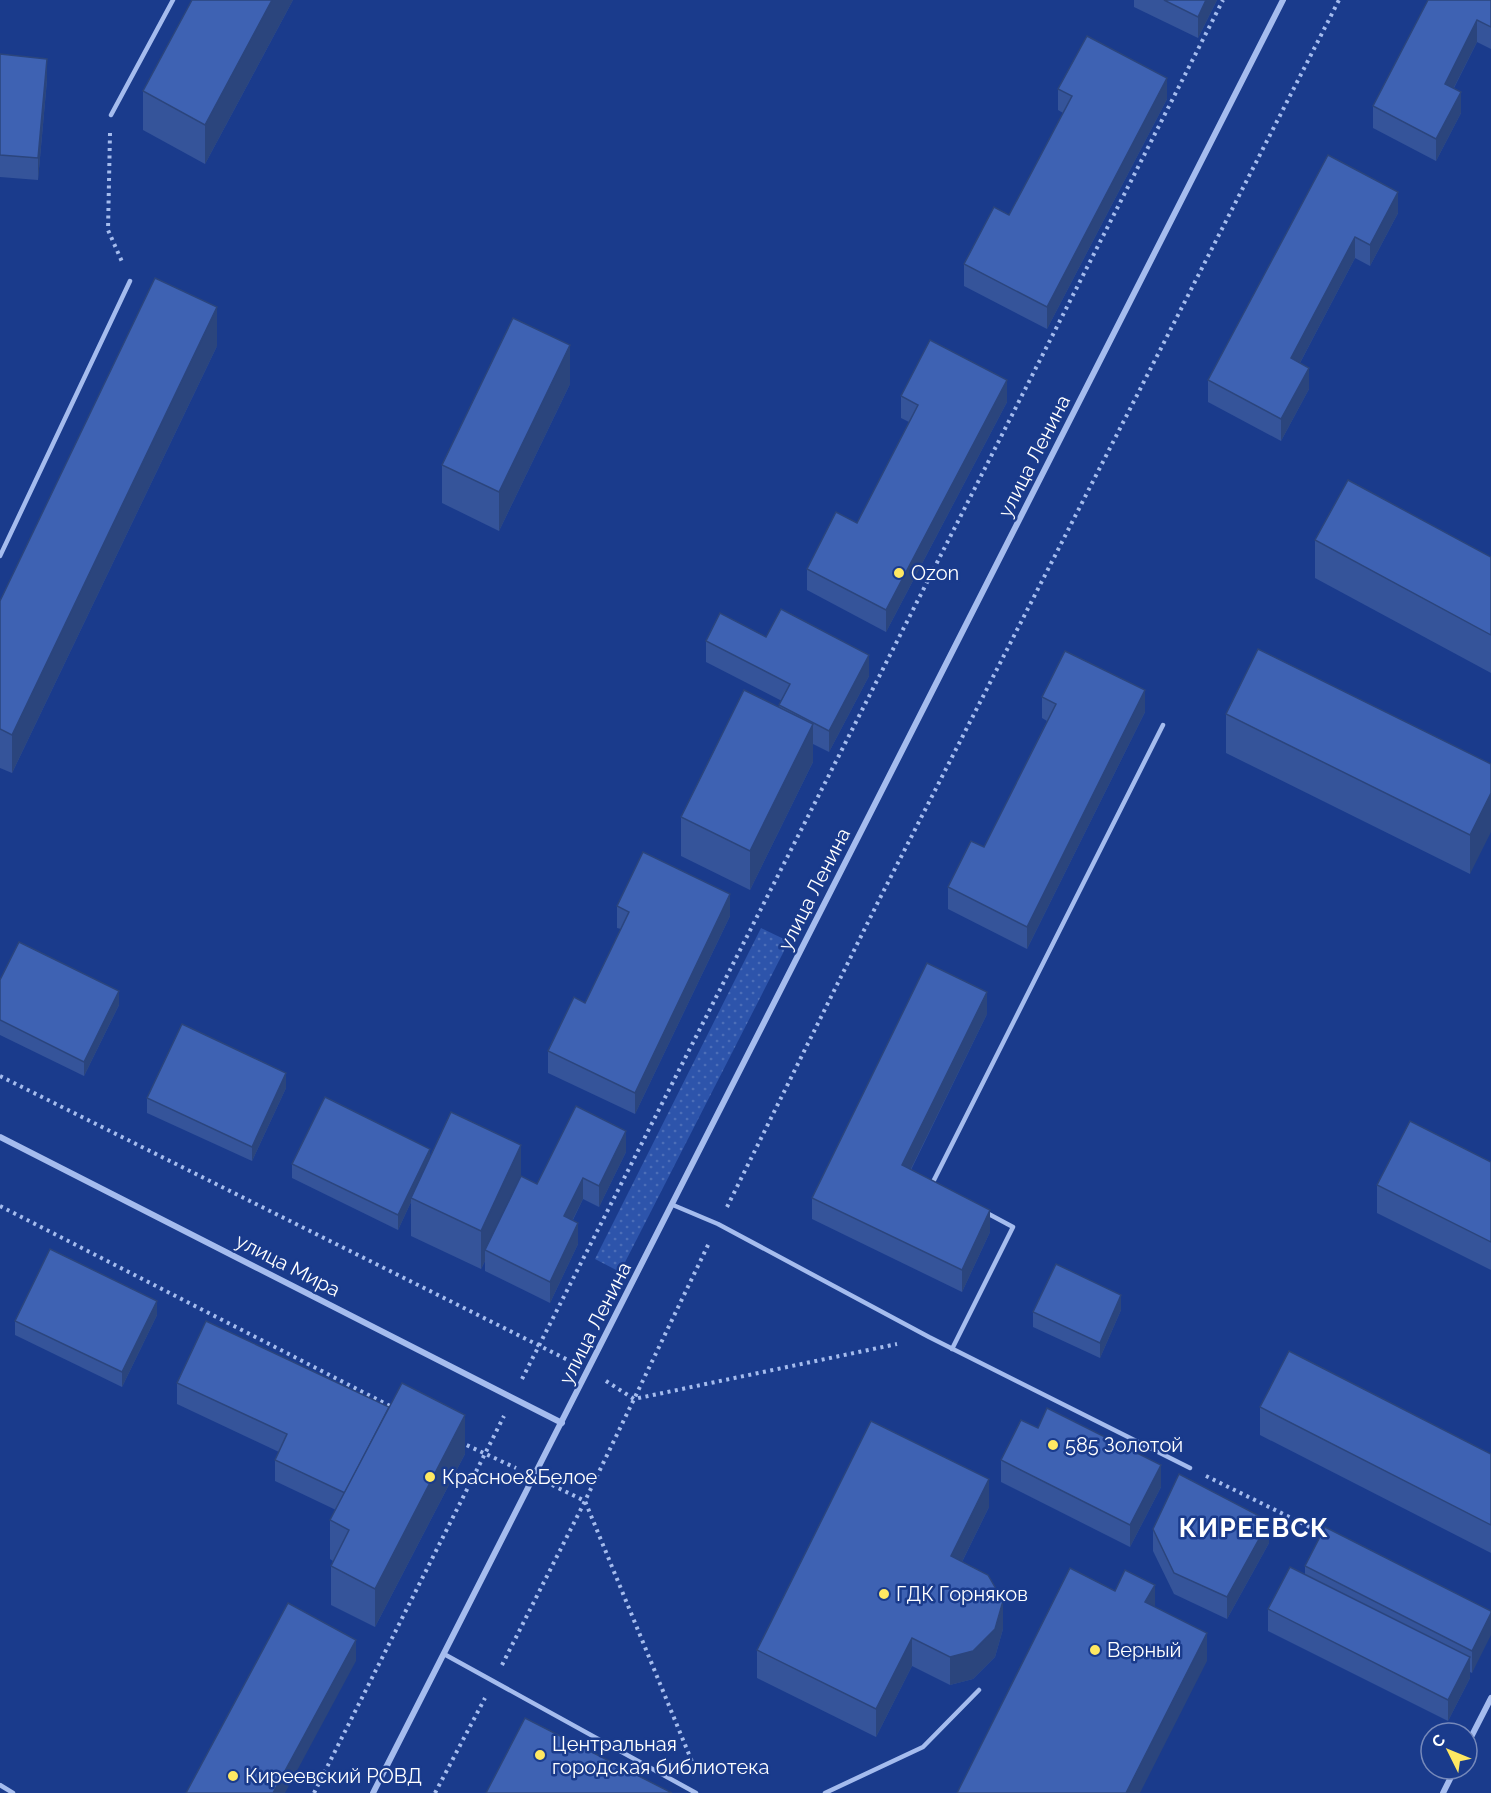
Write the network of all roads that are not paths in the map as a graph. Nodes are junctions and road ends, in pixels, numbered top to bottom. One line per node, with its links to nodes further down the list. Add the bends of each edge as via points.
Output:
1 (173, 0): 3 (lane)
2 (1283, 0): 9 (street, улица Ленина)
3 (111, 115)
4 (130, 281): 5 (lane)
5 (0, 556)
6 (1163, 725): 8 (lane, via 931,1184)
7 (0, 1137): 12 (street, улица Мира)
8 (942, 1189)
9 (673, 1205): 11 (lane, via 718,1224); 12 (street, улица Ленина)
10 (982, 1211): 11 (lane, via 1013,1227)
11 (952, 1349): 13 (lane)
12 (562, 1423): 14 (street, улица Ленина)
13 (1190, 1468)
14 (444, 1654): 20 (street, улица Ленина); 21 (lane)
15 (979, 1690): 22 (lane, via 923,1747)
16 (1491, 1698): 17 (street)
17 (1479, 1722)
18 (0, 1785): 19 (lane)
19 (13, 1793)
20 (373, 1793)
21 (696, 1793)
22 (825, 1793)

